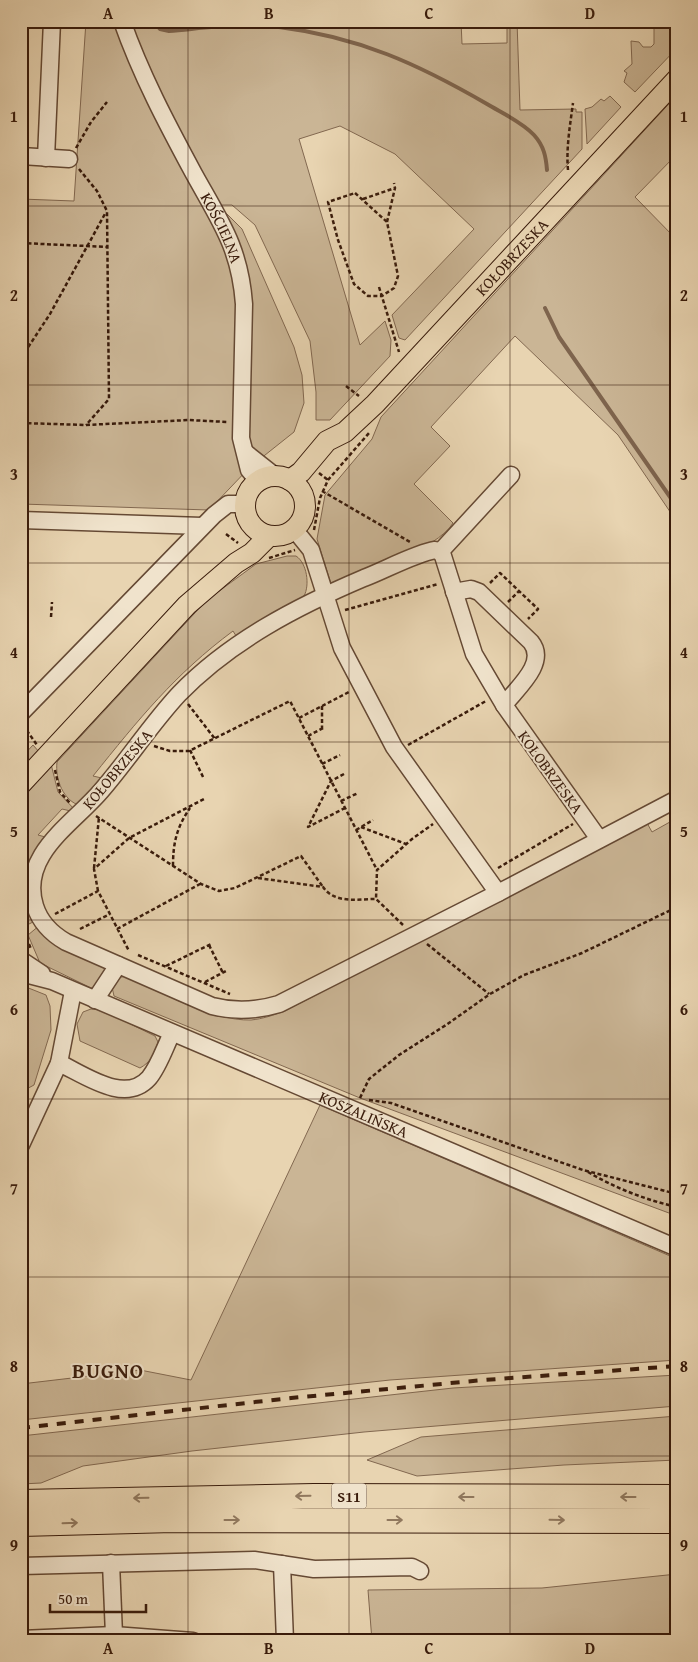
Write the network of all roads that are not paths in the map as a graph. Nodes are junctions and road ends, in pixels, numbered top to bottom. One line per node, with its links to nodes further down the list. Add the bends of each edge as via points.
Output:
1 (52, 21): 5 (street)
2 (122, 21): 9 (street, KOŚCIELNA, via 147,83 221,219 239,267 244,304 241,438 246,453)
3 (677, 79): 7 (main road, KOŁOBRZESKA, via 375,404)
4 (21, 156): 5 (street)
5 (46, 158): 6 (street)
6 (69, 159)
7 (345, 432): 9 (main road, KOŁOBRZESKA, via 327,440 301,472); 10 (main road, KOŁOBRZESKA)
8 (511, 476): 17 (street)
9 (274, 479): 10 (main road); 11 (main road, via 251,488)
10 (313, 493): 15 (main road)
11 (245, 504): 13 (main road); 14 (street, via 228,504)
12 (21, 520): 14 (street)
13 (251, 524): 16 (main road); 18 (main road)
14 (202, 526): 22 (street)
15 (294, 529): 16 (main road); 20 (street, via 310,550)
16 (269, 536): 18 (main road)
17 (440, 552): 19 (street, KOŁOBRZESKA); 20 (street, KOŁOBRZESKA, via 420,555)
18 (236, 563): 23 (main road, via 187,605)
19 (452, 586): 21 (street, KOŁOBRZESKA, via 470,647); 21 (street, via 479,592 536,650 535,664)
20 (324, 595): 26 (street, via 342,648 396,751); 28 (street, KOŁOBRZESKA, via 257,631 186,687 100,793 39,858 32,888 42,920 61,939)
21 (500, 700): 25 (street, KOŁOBRZESKA)
22 (21, 713)
23 (21, 784)
24 (677, 799): 25 (street, KOŁOBRZESKA)
25 (599, 839): 26 (street, KOŁOBRZESKA)
26 (498, 893): 28 (street, KOŁOBRZESKA, via 269,1007 235,1010 212,1006)
27 (21, 960): 30 (street, KOSZALIŃSKA)
28 (118, 966): 32 (street)
29 (21, 972): 30 (street, KOSZALIŃSKA)
30 (52, 981): 31 (street, KOSZALIŃSKA)
31 (73, 991): 32 (street, KOSZALIŃSKA); 34 (street)
32 (95, 1000): 33 (street, KOSZALIŃSKA)
33 (172, 1033): 34 (street, via 150,1077 136,1089 120,1090); 36 (street, KOSZALIŃSKA)
34 (59, 1063): 35 (street)
35 (21, 1145)
36 (677, 1248)
37 (677, 1497): 38 (highway, S11, one-way to 38, via 314,1496)
38 (21, 1502)
39 (677, 1521): 40 (highway, S11, one-way to 39, via 173,1520)
40 (21, 1524)
41 (111, 1563): 42 (street, via 254,1560); 43 (street); 45 (street)
42 (282, 1564): 44 (street, via 314,1568 412,1566); 48 (street)
43 (21, 1566)
44 (420, 1571)
45 (114, 1635): 46 (street); 47 (street)
46 (21, 1639)
47 (193, 1641)
48 (285, 1641)

